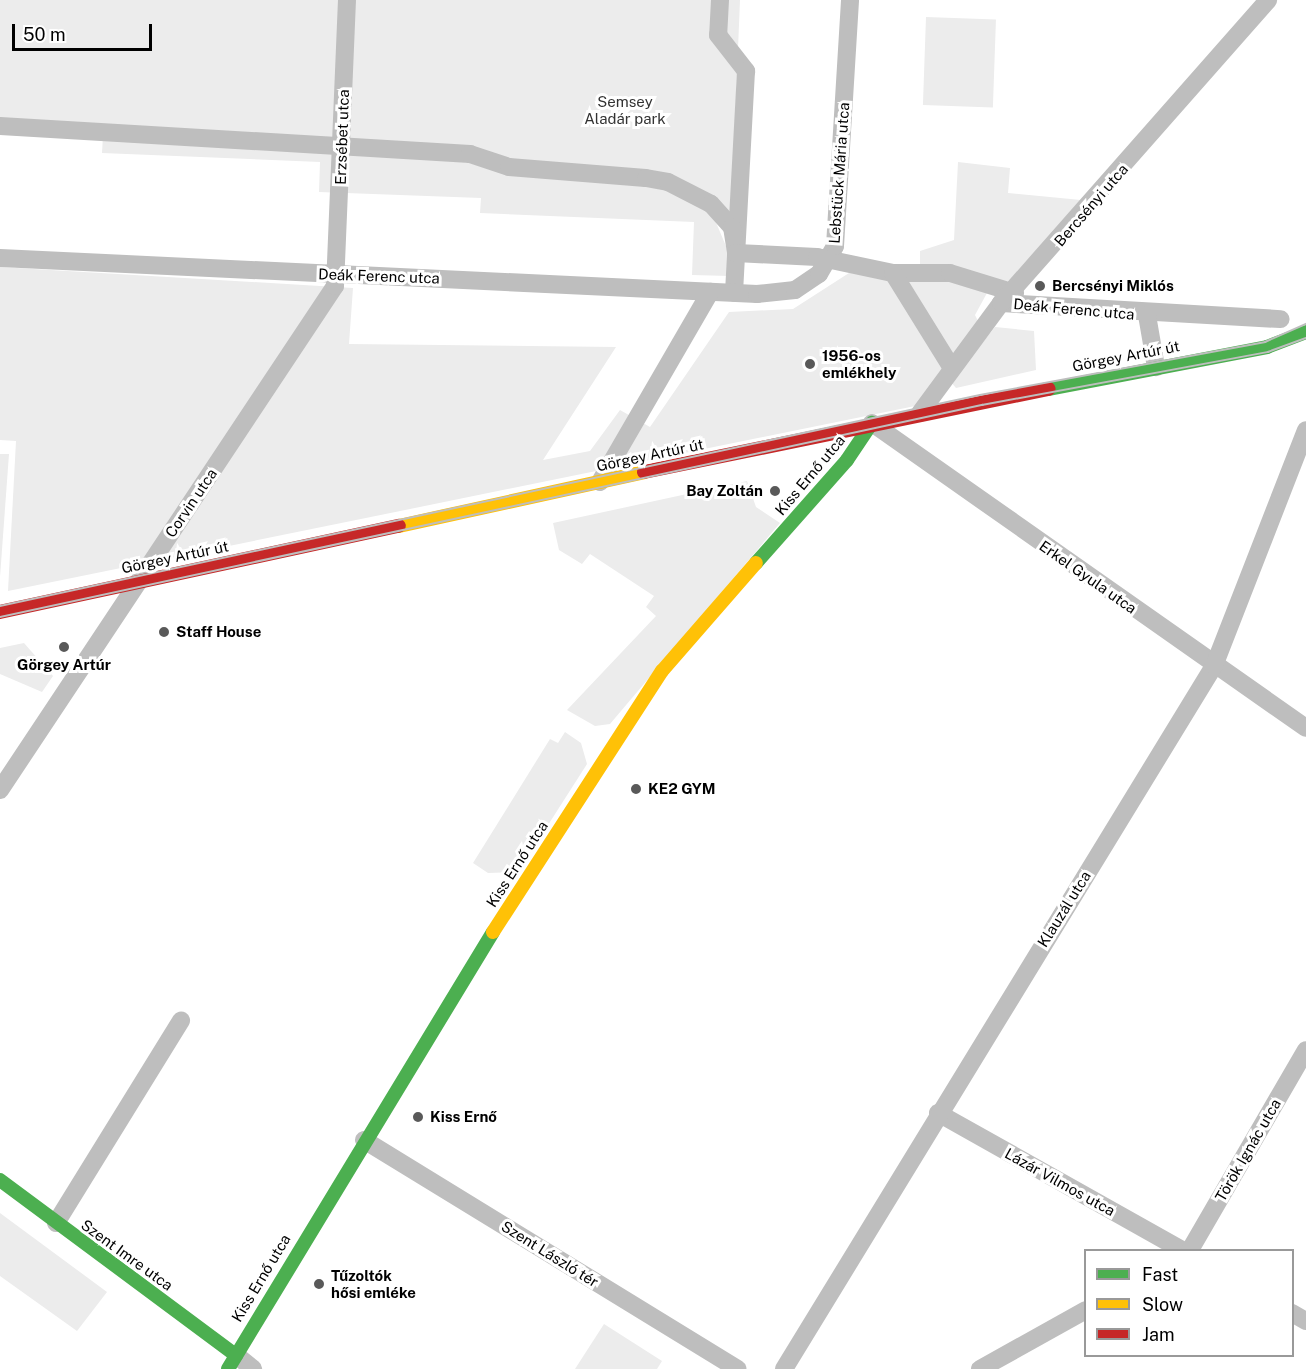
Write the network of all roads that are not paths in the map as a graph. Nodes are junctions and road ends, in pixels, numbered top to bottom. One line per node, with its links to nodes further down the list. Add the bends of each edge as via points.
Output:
1 (347, 0): 6 (street, Erzsébet utca)
2 (720, 0): 7 (street, via 718,35 746,71)
3 (850, 0): 9 (street, Lebstück Mária utca, via 838,232)
4 (1268, 0): 15 (street, Bercsényi utca)
5 (0, 126): 6 (street)
6 (342, 146): 7 (street, via 470,154 509,167 668,182 724,216); 11 (street, Erzsébet utca)
7 (736, 253): 9 (street, Deák Ferenc utca); 13 (street)
8 (0, 258): 11 (street, Deák Ferenc utca)
9 (830, 259): 10 (street, Deák Ferenc utca); 14 (street, Lebstück Mária utca, via 795,290)
10 (893, 273): 15 (street, Deák Ferenc utca, via 950,273); 20 (street)
11 (337, 274): 12 (street, Deák Ferenc utca); 25 (street, Corvin utca, via 335,286)
12 (710, 292): 13 (street, Deák Ferenc utca); 24 (street)
13 (734, 293): 14 (street, Deák Ferenc utca)
14 (757, 294)
15 (1008, 298): 16 (street, Deák Ferenc utca); 20 (street, Bercsényi utca)
16 (1148, 315): 17 (street, Deák Ferenc utca); 19 (street, Deák Ferenc utca)
17 (1281, 319)
18 (1306, 332): 19 (street, Görgey Artúr út, via 1267,347)
19 (1156, 367): 21 (street, Görgey Artúr út)
20 (952, 368): 21 (street, Bercsényi utca)
21 (920, 413): 22 (street, Görgey Artúr út)
22 (872, 423): 24 (street, Görgey Artúr út); 27 (street, Erkel Gyula utca); 33 (street, Kiss Ernő utca, via 847,460 662,671)
23 (1306, 430): 27 (street, Klauzál utca)
24 (600, 482): 25 (street, Görgey Artúr út)
25 (138, 581): 26 (street, Görgey Artúr út); 29 (street, Corvin utca)
26 (0, 612)
27 (1215, 666): 28 (street, Erkel Gyula utca); 32 (street, Klauzál utca)
28 (1306, 728)
29 (0, 790)
30 (181, 1021): 35 (street)
31 (1306, 1050): 37 (street, Török Ignác utca)
32 (938, 1113): 36 (street, Lázár Vilmos utca); 42 (street, Klauzál utca)
33 (364, 1140): 39 (street, Kiss Ernő utca); 41 (street, Szent László tér)
34 (0, 1180): 35 (street, Szent Imre utca)
35 (56, 1223): 39 (street, Szent Imre utca)
36 (1178, 1249)
37 (1191, 1249)
38 (1084, 1311): 43 (street)
39 (232, 1362): 40 (street)
40 (253, 1369)
41 (737, 1369)
42 (784, 1369)
43 (980, 1369)

